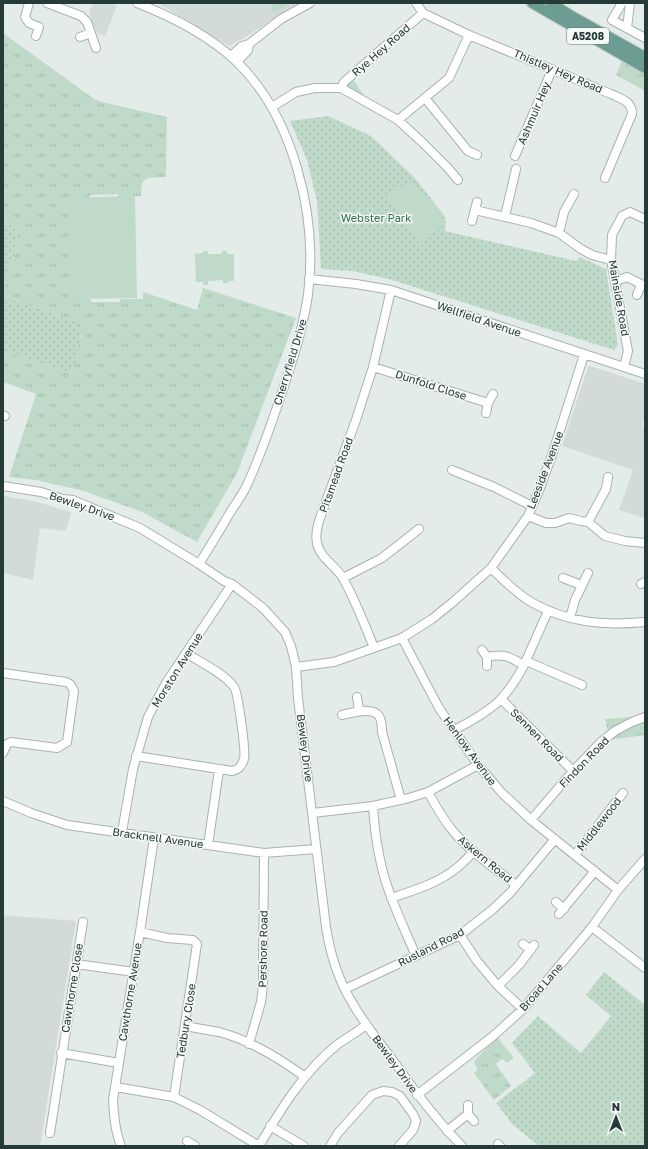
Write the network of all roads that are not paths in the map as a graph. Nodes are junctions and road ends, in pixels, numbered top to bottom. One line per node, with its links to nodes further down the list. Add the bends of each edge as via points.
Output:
1 (29, 3): 14 (street, via 25,17 29,23 39,27)
2 (47, 3): 12 (street, via 83,17)
3 (137, 3): 19 (street, Cherryfield Drive, via 170,16 195,30)
4 (310, 3): 17 (street, via 281,19)
5 (416, 3): 10 (street, Thistley Hey Road)
6 (532, 3): 22 (main road, A5208)
7 (551, 3): 20 (main road, A5208)
8 (622, 3): 11 (street, via 609,20)
9 (630, 3): 11 (street)
10 (423, 13): 13 (street, Thistley Hey Road); 24 (street, Rye Hey Road, via 344,82)
11 (627, 28): 16 (street)
12 (91, 34): 15 (street); 18 (street)
13 (470, 35): 23 (street, Thistley Hey Road); 25 (street, via 449,78)
14 (36, 36)
15 (80, 37)
16 (645, 38)
17 (249, 44): 19 (street, via 242,46); 21 (street, via 248,50)
18 (96, 48)
19 (231, 56): 21 (street, Cherryfield Drive)
20 (645, 57)
21 (237, 62): 26 (street, Cherryfield Drive)
22 (645, 68)
23 (552, 70): 29 (street, Ashmuir Hey); 31 (street, Thistley Hey Road, via 611,94 629,103 632,108 632,114)
24 (341, 88): 26 (street, via 315,88 296,92); 27 (street)
25 (425, 98): 27 (street); 28 (street, via 468,152)
26 (272, 107): 39 (street, Cherryfield Drive, via 298,168 303,190 310,241)
27 (398, 120): 32 (street, via 424,143)
28 (477, 155)
29 (515, 156)
30 (516, 169): 34 (street)
31 (605, 178)
32 (458, 180)
33 (574, 194): 37 (street, via 564,212)
34 (505, 216): 36 (street, via 476,206); 37 (street)
35 (645, 218): 38 (street, Mainside Road, via 630,212 622,216 612,235)
36 (472, 221)
37 (559, 233): 38 (street, via 592,255)
38 (611, 260): 40 (street, Mainside Road)
39 (309, 279): 42 (street, Wellfield Avenue); 59 (street, Cherryfield Drive, via 301,333 262,451 245,488)
40 (616, 281): 41 (street, via 627,277); 46 (street, Mainside Road, via 628,351)
41 (643, 285): 43 (street)
42 (391, 290): 44 (street, Wellfield Avenue); 45 (street, Pitsmead Road)
43 (636, 295)
44 (584, 355): 46 (street, Wellfield Avenue); 54 (street, Leeside Avenue, via 553,452)
45 (373, 367): 49 (street, Dunfold Close); 62 (street, Pitsmead Road, via 316,531 316,543 322,554)
46 (624, 367): 47 (street, Wellfield Avenue)
47 (645, 374)
48 (493, 394): 49 (street)
49 (488, 403): 50 (street)
50 (486, 413)
51 (452, 470): 54 (street)
52 (608, 477): 56 (street, via 606,489)
53 (3, 486): 59 (street, Bewley Drive, via 72,500 130,522)
54 (532, 506): 55 (street, Leeside Avenue)
55 (528, 516): 56 (street, via 546,523 569,518); 60 (street, Leeside Avenue)
56 (588, 522): 58 (street, via 605,536)
57 (419, 529): 62 (street, via 382,558)
58 (645, 543)
59 (199, 564): 64 (street, Bewley Drive)
60 (491, 568): 66 (street, via 511,587); 69 (street, Leeside Avenue, via 448,607)
61 (588, 573): 65 (street)
62 (343, 578): 70 (street, Pitsmead Road, via 362,615)
63 (563, 578): 65 (street)
64 (232, 584): 71 (street, Morston Avenue); 74 (street, Bewley Drive, via 263,608 285,632)
65 (581, 585): 67 (street)
66 (548, 611): 67 (street); 72 (street)
67 (570, 618): 68 (street, via 605,624)
68 (645, 622)
69 (402, 638): 70 (street, Leeside Avenue); 82 (street, Henlow Avenue)
70 (374, 648): 74 (street, Leeside Avenue, via 334,662)
71 (186, 653): 84 (street, Morston Avenue, via 153,707); 86 (street, via 229,680 236,689 244,758 242,765 236,770)
72 (525, 663): 73 (street, via 499,654 484,653); 76 (street); 78 (street, via 520,674)
73 (487, 666)
74 (296, 667): 93 (street, Bewley Drive)
75 (3, 673): 83 (street, via 66,682 74,691 67,742 63,746 57,748 11,742 7,744)
76 (582, 685)
77 (357, 697): 79 (street)
78 (500, 699): 82 (street, via 483,713); 87 (street, Sennen Road)
79 (359, 710): 80 (street); 90 (street, via 379,716)
80 (342, 715)
81 (645, 717): 87 (street, Findon Road, via 615,731)
82 (454, 730): 85 (street, Henlow Avenue)
83 (3, 753)
84 (136, 756): 86 (street); 95 (street, Morston Avenue)
85 (478, 765): 88 (street); 94 (street, Henlow Avenue, via 502,793)
86 (219, 770): 98 (street)
87 (573, 771): 94 (street, Findon Road)
88 (428, 792): 90 (street); 100 (street, Askern Road, via 453,831)
89 (623, 793): 102 (street, Middlewood)
90 (401, 800): 92 (street)
91 (3, 801): 95 (street, Bracknell Avenue, via 67,825)
92 (373, 806): 93 (street); 107 (street, via 378,847)
93 (313, 813): 99 (street, Bewley Drive)
94 (531, 820): 97 (street, Henlow Avenue)
95 (122, 832): 96 (street, Bracknell Avenue)
96 (154, 838): 98 (street, Bracknell Avenue); 111 (street, Cawthorne Avenue)
97 (555, 839): 102 (street, Henlow Avenue); 105 (street, Rusland Road)
98 (208, 845): 101 (street, Bracknell Avenue)
99 (316, 849): 101 (street, Bracknell Avenue); 119 (street, Bewley Drive, via 329,944)
100 (474, 852): 105 (street, Askern Road); 107 (street, via 440,880)
101 (264, 853): 123 (street, Pershore Road, via 261,1002)
102 (575, 855): 104 (street, Henlow Avenue)
103 (645, 858): 106 (street, Broad Lane)
104 (595, 871): 106 (street, Henlow Avenue); 108 (street, via 561,911)
105 (516, 885): 112 (street, Rusland Road, via 492,910)
106 (618, 890): 110 (street, Broad Lane)
107 (391, 898): 114 (street)
108 (556, 902)
109 (82, 922): 115 (street, Cawthorne Close)
110 (592, 927): 116 (street); 120 (street, Broad Lane)
111 (140, 932): 117 (street, Cawthorne Avenue); 122 (street, Tedbury Close, via 193,940 197,944)
112 (460, 935): 114 (street, Rusland Road); 118 (street)
113 (523, 944): 118 (street, via 532,947 519,965)
114 (416, 956): 119 (street, Rusland Road)
115 (76, 964): 117 (street); 124 (street, Cawthorne Close)
116 (645, 968)
117 (134, 972): 125 (street, Cawthorne Avenue)
118 (498, 986): 120 (street)
119 (345, 989): 121 (street, Bewley Drive)
120 (523, 1009): 128 (street, Broad Lane, via 492,1037)
121 (366, 1025): 126 (street, via 338,1045); 128 (street, Bewley Drive)
122 (185, 1026): 123 (street, via 220,1033); 129 (street, Tedbury Close)
123 (249, 1044): 126 (street, via 281,1059)
124 (61, 1053): 125 (street); 135 (street, Cawthorne Close)
125 (119, 1063): 127 (street, Cawthorne Avenue)
126 (305, 1077): 133 (street)
127 (116, 1087): 129 (street); 137 (street, Cawthorne Avenue, via 113,1100 117,1137)
128 (417, 1095): 134 (street, Bewley Drive)
129 (174, 1097): 139 (street)
130 (468, 1104): 131 (street)
131 (468, 1114): 132 (street); 134 (street)
132 (474, 1121)
133 (270, 1126): 139 (street); 140 (street)
134 (447, 1131): 143 (street, Bewley Drive)
135 (50, 1133)
136 (187, 1141): 138 (street)
137 (121, 1146)
138 (195, 1146)
139 (259, 1146)
140 (304, 1146)
141 (330, 1146): 142 (street, via 338,1132 372,1096 383,1091 400,1096 416,1121 413,1130)
142 (399, 1146)
143 (462, 1146)

